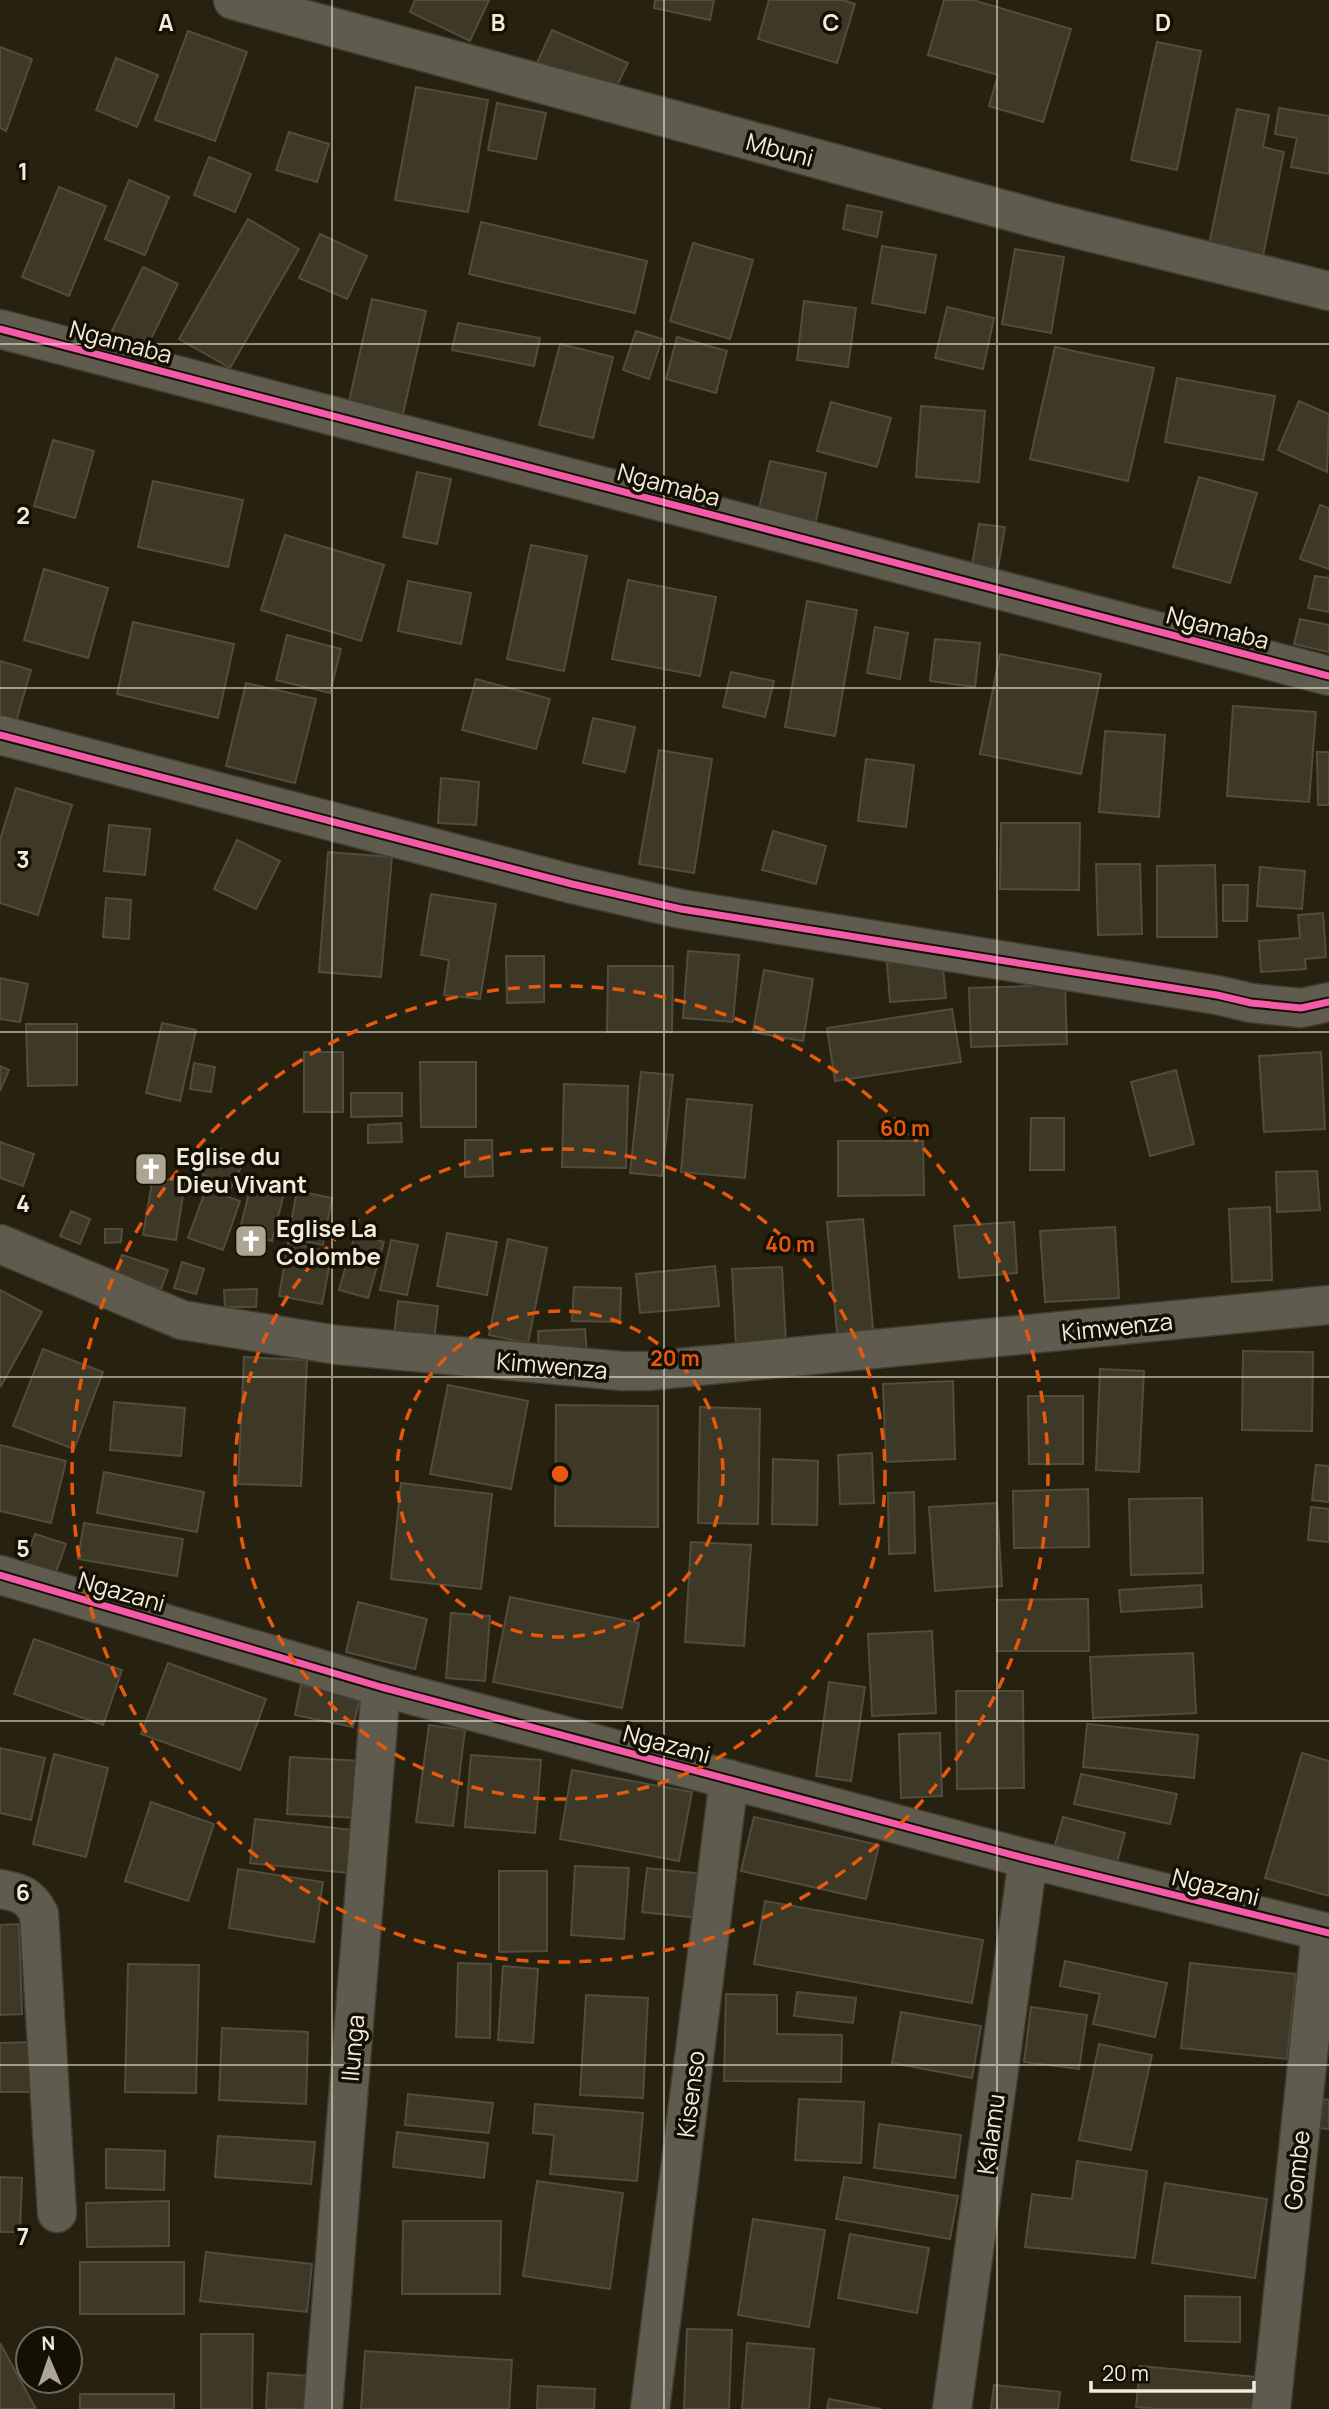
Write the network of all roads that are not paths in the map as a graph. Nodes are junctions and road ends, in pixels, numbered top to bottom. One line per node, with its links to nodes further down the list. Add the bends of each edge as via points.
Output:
1 (233, 0): 2 (street, Mbuni)
2 (306, 10): 3 (street, Mbuni, via 1043,221)
3 (1329, 291)
4 (0, 328): 5 (street, Ngamaba)
5 (1329, 676)
6 (0, 735): 7 (street, via 681,909 1251,1003 1301,1008)
7 (1329, 1002)
8 (0, 1244): 9 (street, Kimwenza, via 182,1320 337,1345 622,1371)
9 (1329, 1305)
10 (0, 1574): 11 (street, Ngazani)
11 (381, 1687): 12 (street, Ngazani); 17 (street, Ilunga)
12 (729, 1779): 13 (street, Ngazani); 18 (street, Kisenso)
13 (1028, 1859): 15 (street, Ngazani); 19 (street, Kalamu)
14 (0, 1889): 16 (street, via 20,1892 33,1901 39,1914)
15 (1325, 1932): 20 (street, Gombe)
16 (57, 2213)
17 (323, 2409)
18 (650, 2409)
19 (952, 2409)
20 (1271, 2409)

